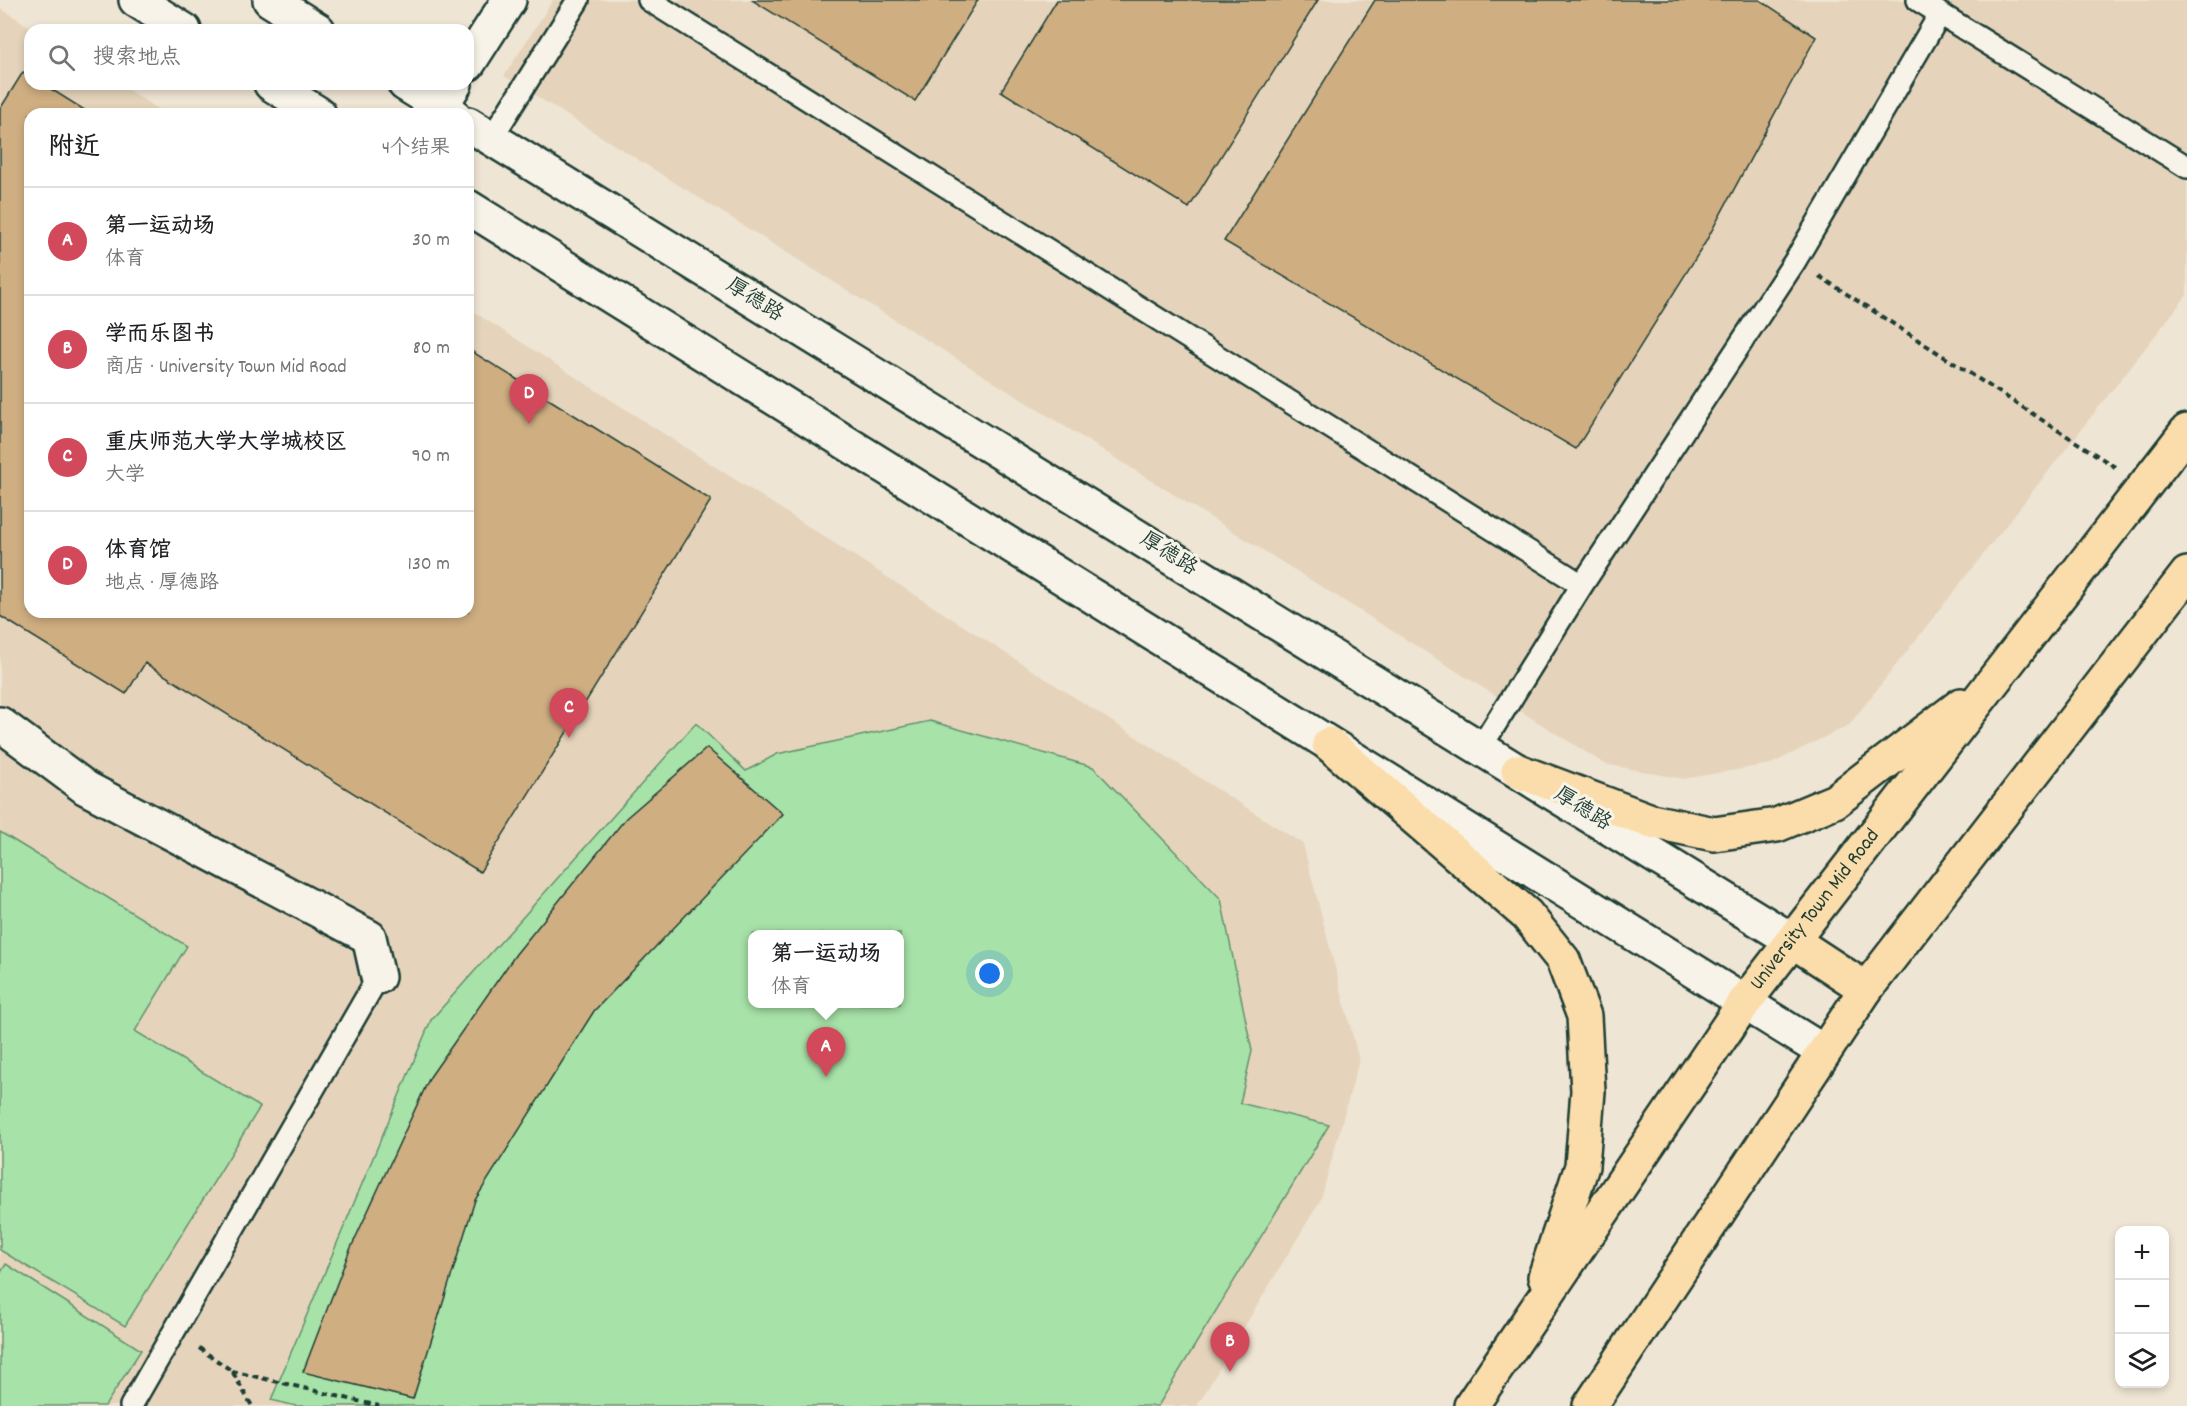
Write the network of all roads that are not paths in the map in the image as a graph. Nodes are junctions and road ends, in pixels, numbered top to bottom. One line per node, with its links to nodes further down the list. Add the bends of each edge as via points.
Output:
1 (136, 0): 8 (main road)
2 (270, 0): 9 (main road)
3 (508, 0): 10 (main road)
4 (578, 0): 15 (lane)
5 (649, 0): 20 (lane)
6 (1918, 0): 7 (lane)
7 (1940, 14): 16 (lane); 20 (lane, via 1795,261)
8 (174, 24)
9 (308, 24)
10 (474, 54)
11 (281, 90): 14 (main road)
12 (421, 90): 13 (main road)
13 (450, 101)
14 (309, 108)
15 (479, 131): 24 (main road, 厚德路)
16 (2187, 167)
17 (474, 211): 23 (main road)
18 (2187, 431): 21 (main road, University Town Mid Road)
19 (2187, 574): 28 (main road)
20 (1582, 585): 24 (lane)
21 (1996, 678): 25 (main road, via 1835,801 1777,825 1714,834 1662,823); 26 (main road, University Town Mid Road)
22 (0, 724): 27 (main road, via 86,788 369,937)
23 (1329, 744): 29 (main road); 31 (main road, via 1527,915 1563,960 1584,1016 1588,1091 1582,1166)
24 (1481, 747): 25 (main road, 厚德路)
25 (1518, 771): 26 (main road, 厚德路)
26 (1793, 941): 28 (main road, 厚德路); 29 (main road, University Town Mid Road)
27 (378, 977): 32 (lane)
28 (1866, 989): 30 (main road)
29 (1744, 1003): 30 (main road); 31 (main road, University Town Mid Road)
30 (1824, 1052): 34 (main road)
31 (1533, 1315): 33 (main road, University Town Mid Road)
32 (131, 1406)
33 (1471, 1406)
34 (1590, 1406)

